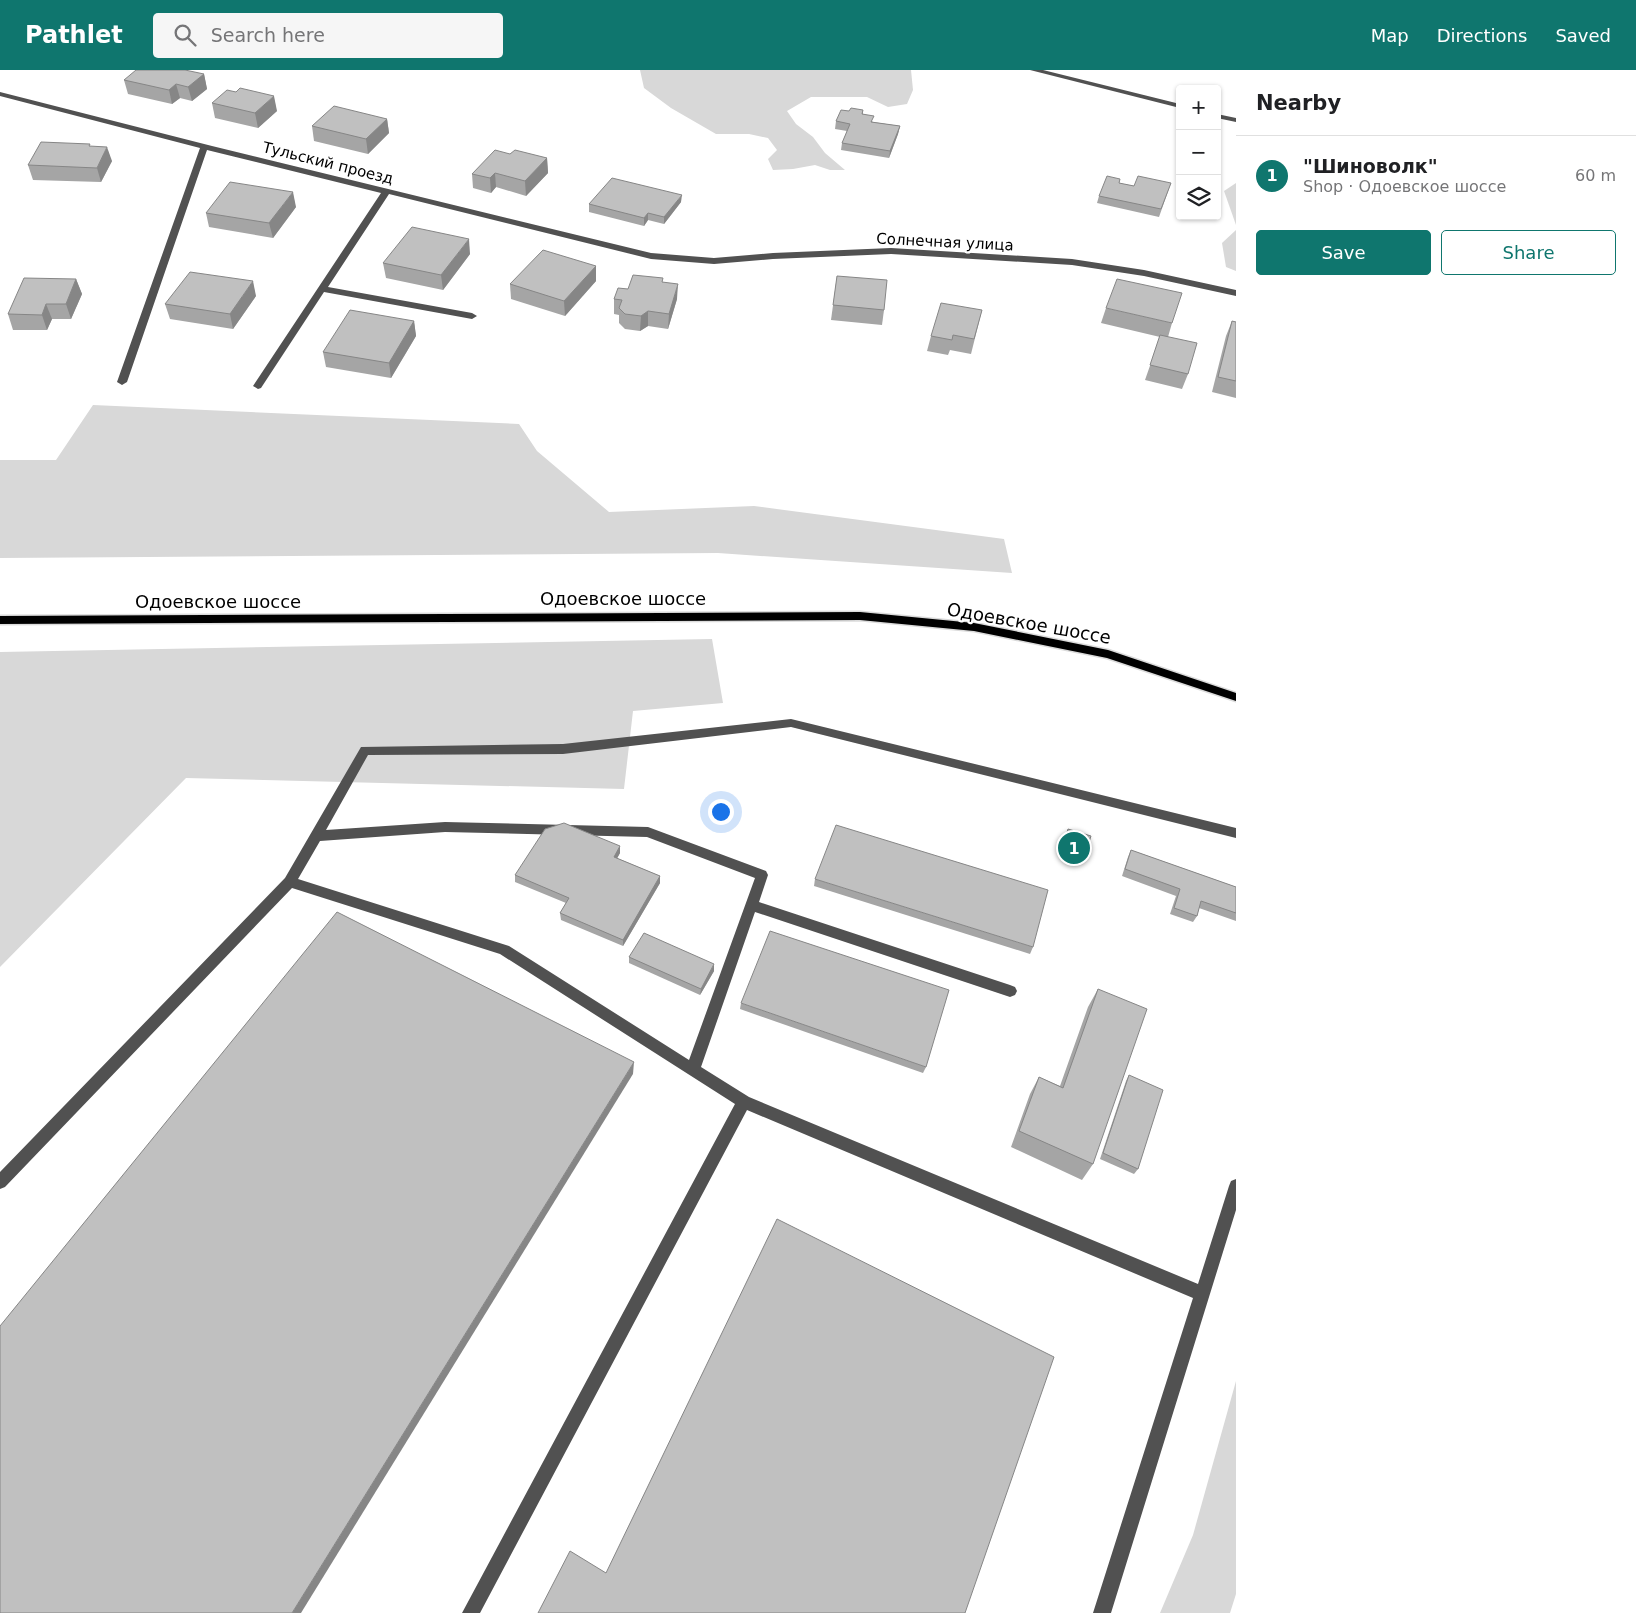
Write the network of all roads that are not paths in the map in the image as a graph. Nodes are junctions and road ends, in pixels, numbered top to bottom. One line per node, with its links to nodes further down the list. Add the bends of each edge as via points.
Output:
1 (1034, 70): 3 (street)
2 (0, 94): 6 (street, Тульский проезд)
3 (1176, 105)
4 (1221, 117): 5 (street)
5 (1236, 120)
6 (204, 147): 7 (street, Тульский проезд); 12 (street)
7 (386, 192): 8 (street, Тульский проезд); 9 (street)
8 (651, 256): 10 (street, Солнечная улица, via 714,261 891,251 1072,262 1144,273)
9 (322, 289): 11 (street); 13 (street)
10 (1236, 293)
11 (472, 316)
12 (122, 382)
13 (258, 386)
14 (0, 620): 15 (main road, Одоевское шоссе, via 860,616 974,627 1108,654)
15 (1236, 697)
16 (1236, 833): 17 (street, via 791,723 563,749 365,750)
17 (316, 836): 18 (street); 19 (street, via 444,826 648,832 762,875)
18 (290, 882): 21 (street, via 504,950); 23 (street)
19 (751, 905): 20 (street); 21 (street)
20 (1010, 991)
21 (693, 1069): 22 (street)
22 (744, 1102): 25 (street); 26 (street)
23 (0, 1182)
24 (1236, 1186): 25 (street)
25 (1203, 1294): 27 (street)
26 (471, 1613)
27 (1102, 1613)

